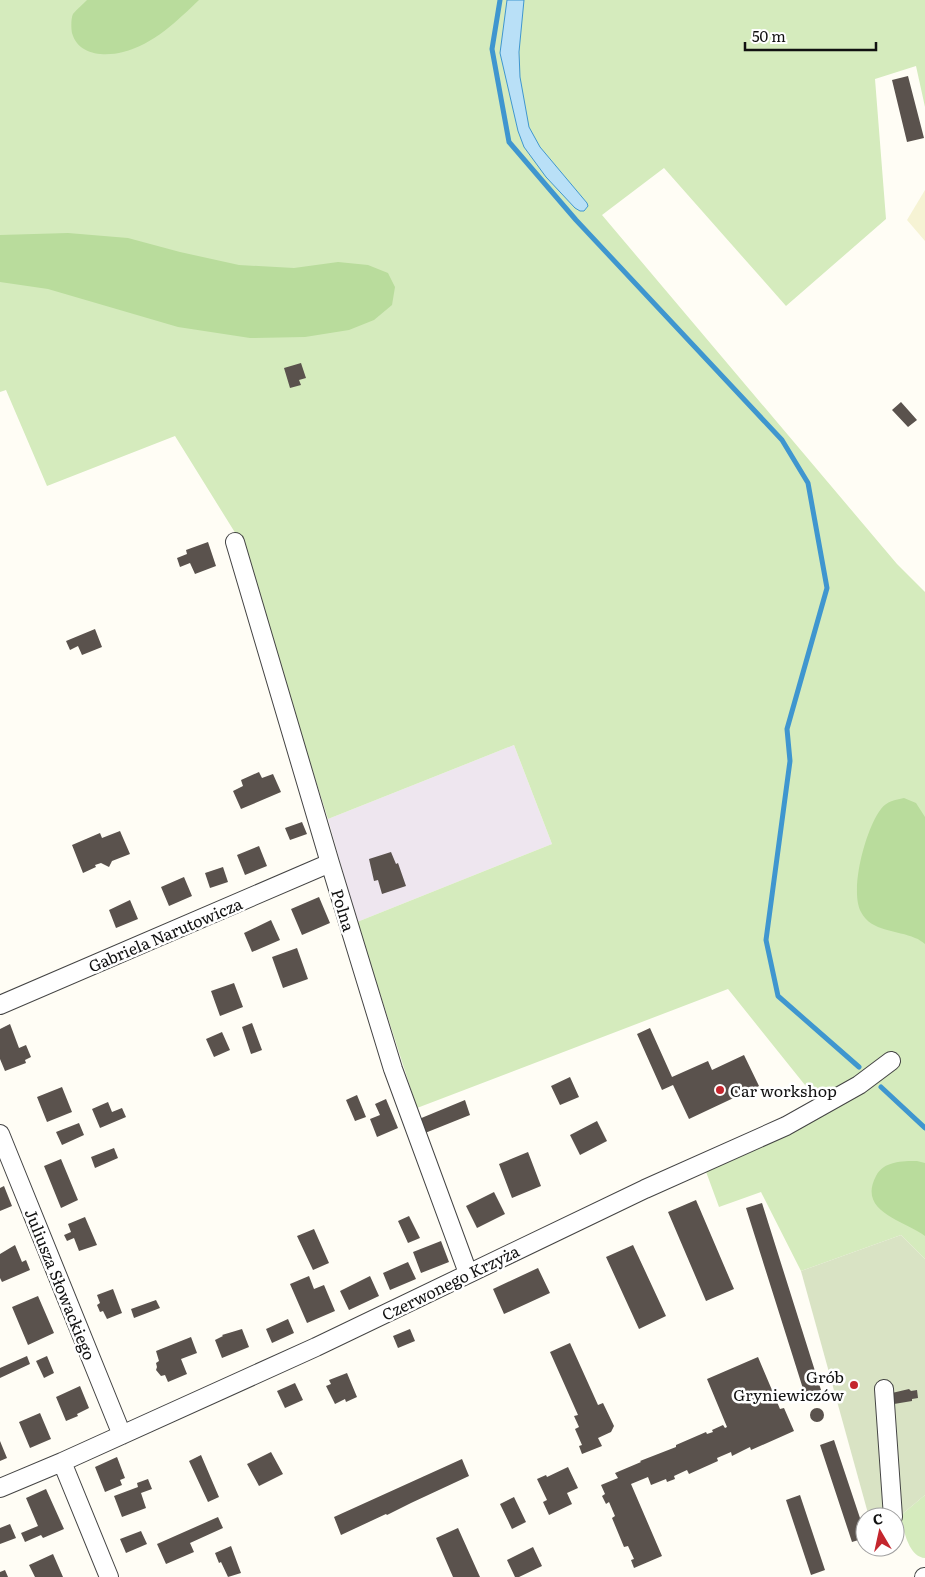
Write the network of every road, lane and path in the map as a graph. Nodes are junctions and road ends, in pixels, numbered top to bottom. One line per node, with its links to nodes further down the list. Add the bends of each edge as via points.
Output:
1 (236, 542): 2 (street, Polna)
2 (330, 863): 3 (street, Gabriela Narutowicza); 6 (street, Polna, via 393,1069)
3 (0, 1005)
4 (891, 1061): 6 (street, Czerwonego Krzyża, via 859,1085 786,1126)
5 (0, 1134): 8 (street, Juliusza Słowackiego)
6 (468, 1273): 8 (street, Czerwonego Krzyża)
7 (884, 1389): 11 (street)
8 (122, 1435): 9 (street, Czerwonego Krzyża)
9 (62, 1462): 10 (street, Czerwonego Krzyża); 12 (street)
10 (0, 1488)
11 (894, 1507)
12 (109, 1577)

